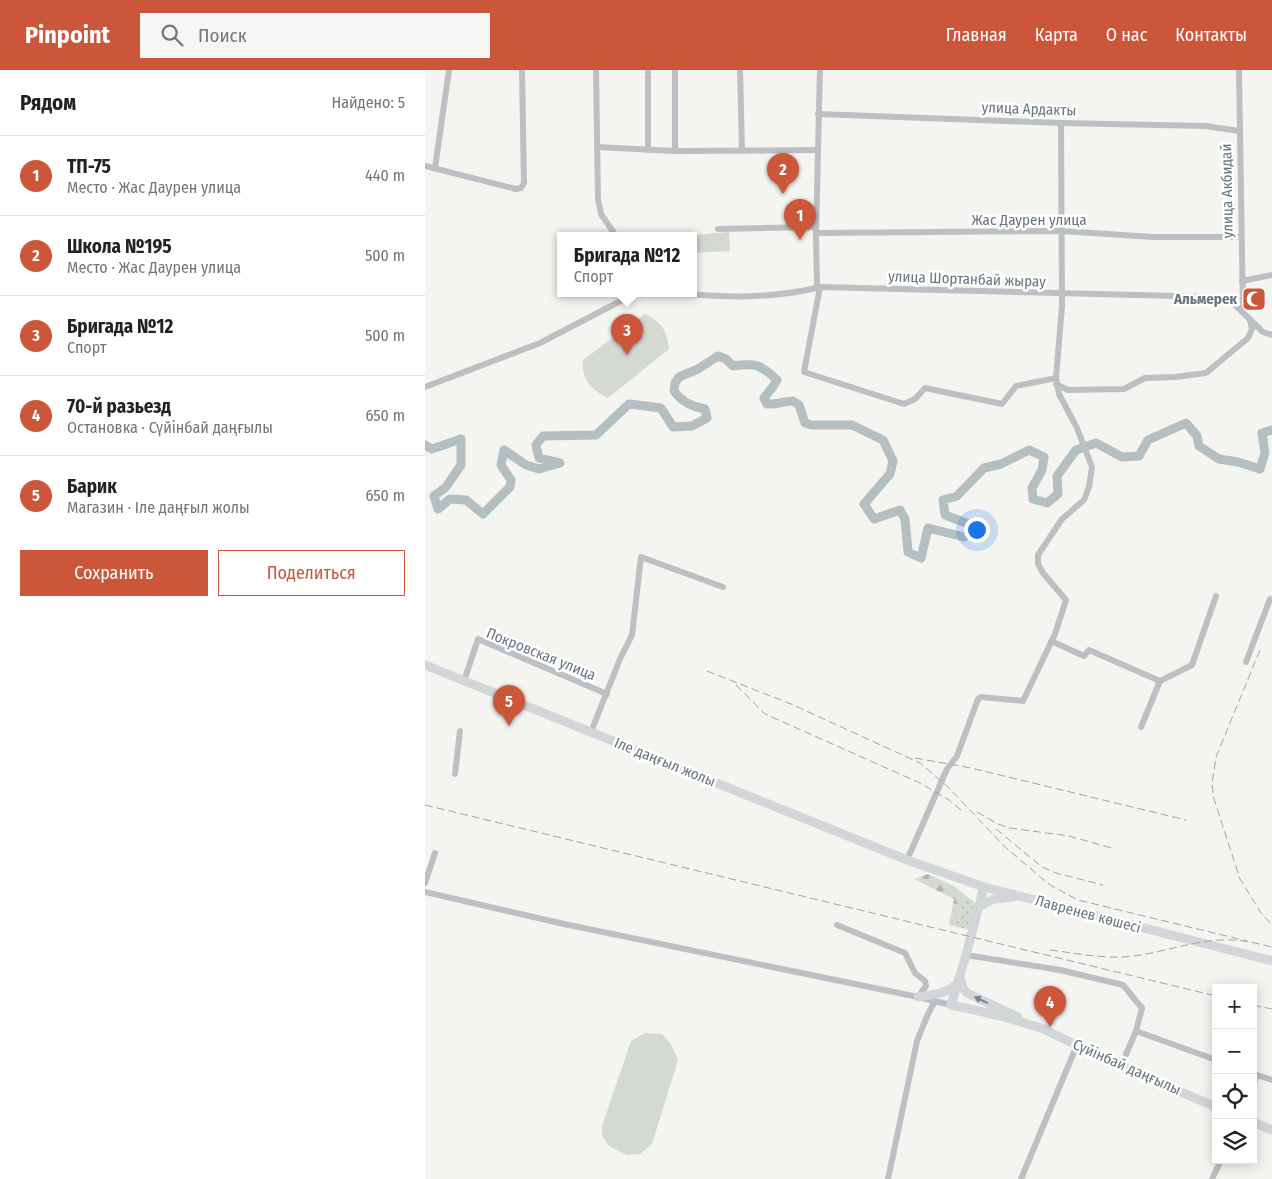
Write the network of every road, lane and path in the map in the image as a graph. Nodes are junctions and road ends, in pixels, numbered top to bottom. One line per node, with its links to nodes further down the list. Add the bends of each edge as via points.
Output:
1 (449, 70): 18 (street)
2 (522, 70): 18 (street, via 521,188)
3 (596, 70): 12 (street)
4 (648, 70): 13 (street)
5 (675, 70): 16 (street)
6 (740, 70): 14 (street)
7 (820, 70): 9 (street)
8 (1239, 70): 11 (street, улица Акбидай)
9 (818, 114): 10 (street, улица Ардакты); 15 (street)
10 (1061, 123): 11 (street, улица Ардакты, via 1206,126); 21 (street)
11 (1239, 131): 23 (street, улица Акбидай)
12 (597, 147): 13 (street); 22 (street, via 599,207)
13 (648, 150): 16 (street)
14 (742, 150): 15 (street); 16 (street)
15 (818, 150): 20 (street)
16 (675, 151)
17 (425, 166): 18 (street)
18 (435, 168)
19 (718, 229): 20 (street, Жас Даурен улица)
20 (816, 230): 21 (street, Жас Даурен улица); 26 (street)
21 (1061, 231): 23 (street, Жас Даурен улица); 27 (street)
22 (613, 232)
23 (1241, 238): 25 (street, улица Акбидай)
24 (1272, 275): 25 (street)
25 (1242, 281): 30 (street, улица Акбидай)
26 (819, 288): 27 (street, улица Шортанбай жырау); 28 (street, улица Шортанбай жырау, via 788,294); 33 (street, via 804,372 904,404 915,399 925,388 1002,404 1016,386)
27 (1061, 294): 30 (street, улица Шортанбай жырау, via 1218,297); 33 (street)
28 (697, 295)
29 (628, 297): 34 (street, via 539,342)
30 (1243, 312): 31 (street, улица Шортанбай жырау)
31 (1250, 319): 32 (street, улица Шортанбай жырау, via 1263,332); 33 (street, via 1252,329 1248,338 1206,373 1145,378 1125,389 1068,390)
32 (1272, 335)
33 (1056, 381): 38 (street, via 1092,467 1084,500 1062,519 1038,555 1043,573 1067,600)
34 (425, 387)
35 (723, 586): 43 (street, via 641,557 632,635)
36 (1216, 596): 42 (street, via 1192,665)
37 (1270, 599): 39 (street)
38 (1051, 641): 42 (street, via 1084,656 1089,650); 49 (street, via 1023,701 978,699 957,756 947,769)
39 (1246, 662)
40 (425, 665): 41 (main road, Іле даңғыл жолы)
41 (464, 681): 43 (street, Покровская улица, via 478,639); 46 (main road, Іле даңғыл жолы)
42 (1160, 681): 44 (street)
43 (607, 694): 46 (street)
44 (1141, 726)
45 (460, 731): 47 (street)
46 (591, 732): 49 (main road, Іле даңғыл жолы)
47 (455, 774)
48 (435, 853): 50 (street)
49 (906, 859): 51 (main road, Лавренев көшесі)
50 (425, 883)
51 (984, 887): 53 (main road, Лавренев көшесі); 54 (main road)
52 (425, 892): 59 (street)
53 (1023, 897): 54 (main road, via 994,899); 57 (main road, Лавренев көшесі)
54 (978, 907): 56 (main road)
55 (837, 925): 59 (street, via 905,953 915,973 925,982 926,986)
56 (966, 955): 58 (main road); 63 (street, via 1060,970 1123,986 1141,1008)
57 (1272, 961)
58 (959, 980): 59 (main road, via 944,993); 61 (main road); 62 (main road, one-way to 58, via 967,993)
59 (918, 997): 60 (street)
60 (935, 1001): 61 (street); 73 (street, via 917,1041)
61 (951, 1005): 62 (main road, Сүйінбай даңғылы)
62 (1041, 1028): 64 (main road, Сүйінбай даңғылы)
63 (1137, 1031): 65 (street); 66 (street)
64 (1077, 1045): 66 (main road, Сүйінбай даңғылы); 74 (street)
65 (1212, 1059)
66 (1121, 1066): 69 (main road, Сүйінбай даңғылы)
67 (1257, 1076): 68 (street)
68 (1272, 1080)
69 (1212, 1104)
70 (1257, 1124): 71 (main road)
71 (1272, 1130)
72 (1219, 1164): 75 (street)
73 (888, 1179)
74 (1021, 1179)
75 (1212, 1179)

